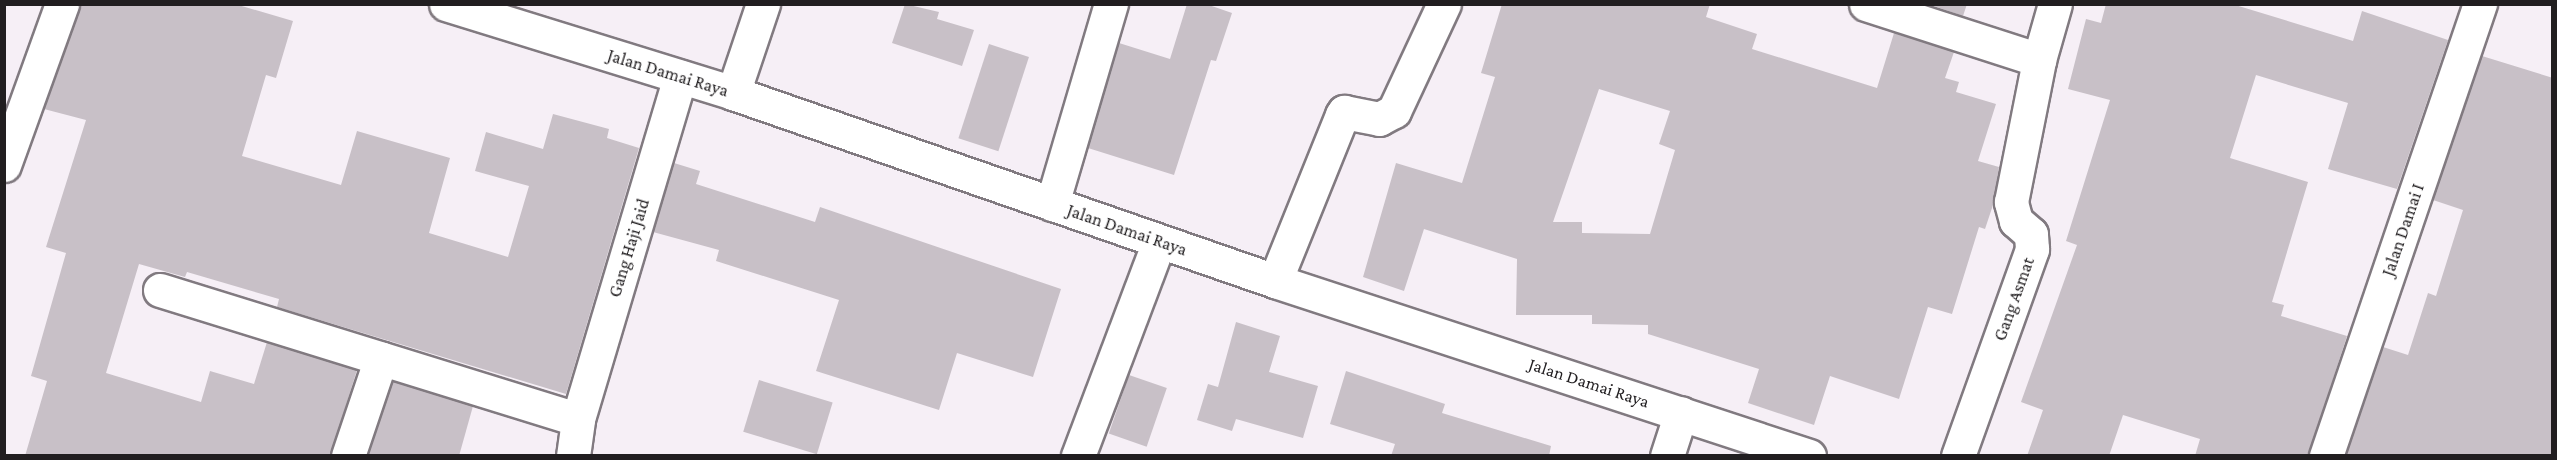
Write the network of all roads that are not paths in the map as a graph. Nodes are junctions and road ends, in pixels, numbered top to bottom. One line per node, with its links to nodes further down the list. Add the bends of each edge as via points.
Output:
1 (62, 4): 12 (street)
2 (446, 4): 10 (street, Jalan Damai Raya)
3 (763, 4): 11 (street)
4 (1111, 4): 13 (street)
5 (1444, 4): 15 (street, via 1394,111 1379,119 1344,111)
6 (1866, 4): 9 (street)
7 (2055, 4): 9 (street, Gang Asmat)
8 (2481, 4): 26 (street, Jalan Damai I)
9 (2039, 60): 25 (street, Gang Asmat, via 2011,202 2016,221 2031,234 2032,249)
10 (680, 77): 11 (street, Jalan Damai Raya); 19 (street, Gang Haji Jaid)
11 (733, 93): 13 (street, Jalan Damai Raya)
12 (4, 165)
13 (1052, 204): 14 (street, Jalan Damai Raya)
14 (1159, 242): 15 (street, Jalan Damai Raya); 22 (street)
15 (1275, 281): 18 (street, Jalan Damai Raya)
16 (160, 290): 17 (street)
17 (381, 358): 19 (street); 20 (street)
18 (1682, 413): 23 (street); 24 (street, Jalan Damai Raya)
19 (578, 419): 21 (street, Gang Haji Jaid)
20 (348, 456)
21 (573, 456)
22 (1078, 456)
23 (1666, 456)
24 (1809, 456)
25 (1958, 456)
26 (2326, 456)

